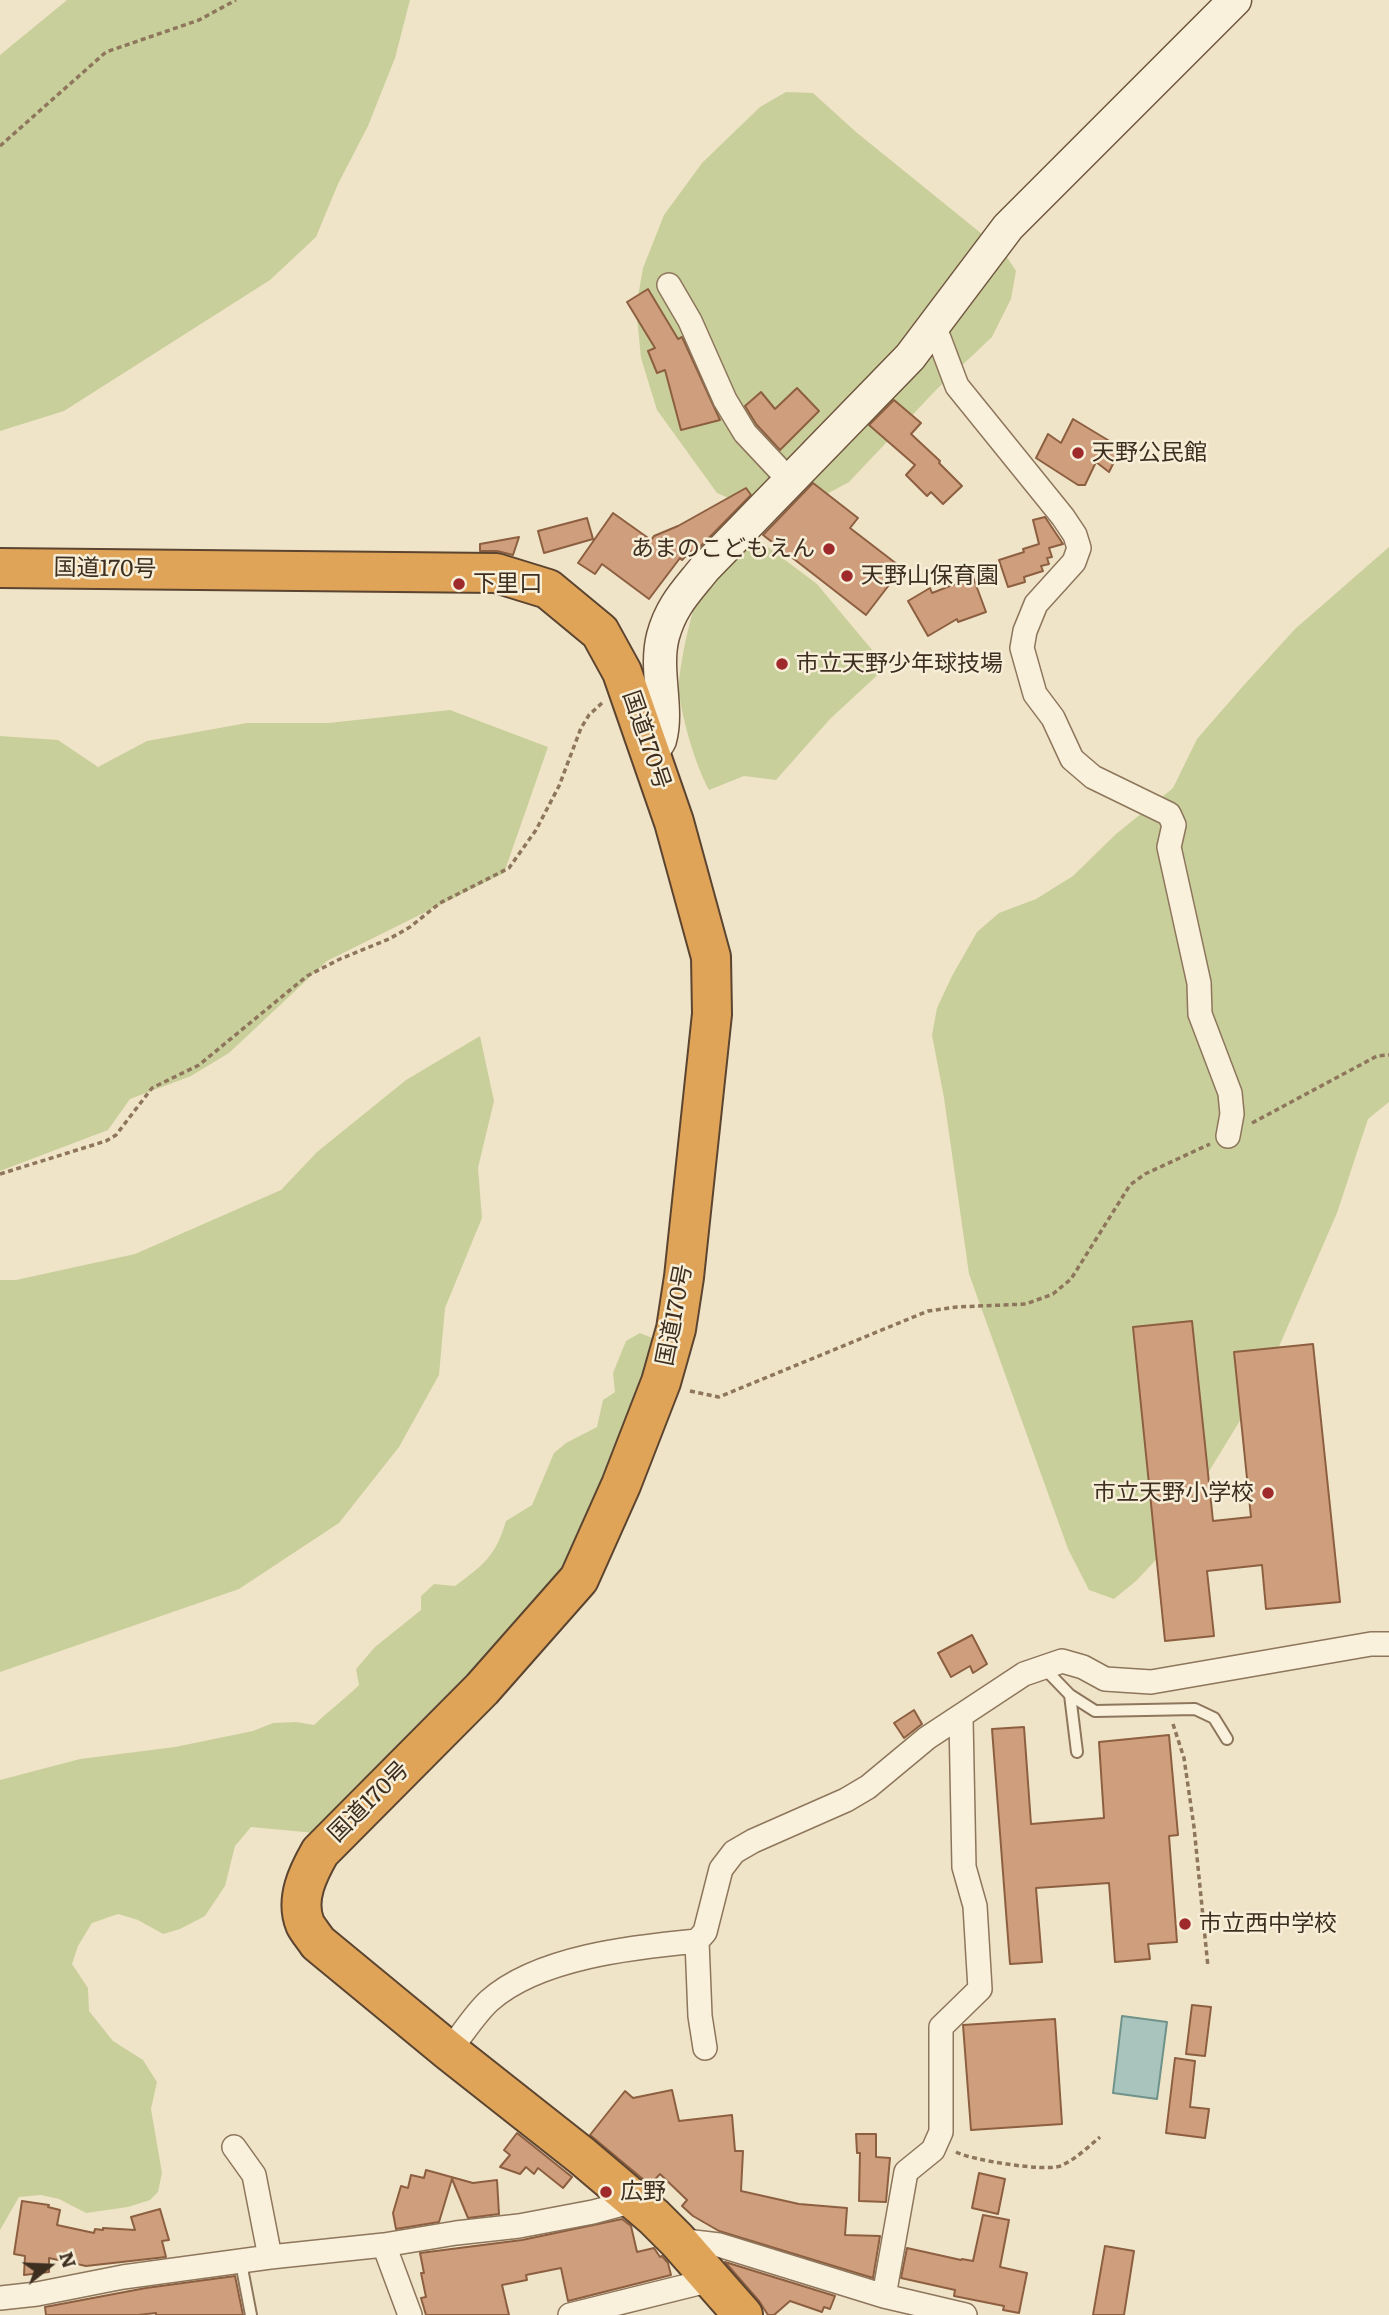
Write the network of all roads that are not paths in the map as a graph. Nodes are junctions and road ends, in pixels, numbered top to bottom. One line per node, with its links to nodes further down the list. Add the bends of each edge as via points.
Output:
1 (1235, 0): 3 (street, via 1009,228)
2 (669, 285): 4 (street, via 745,433)
3 (934, 326): 4 (street, via 910,357); 7 (street, via 957,386 1075,535 1079,548 1074,562 1036,604 1022,648 1035,694 1053,718 1072,759 1093,777 1169,814 1174,825 1169,847 1199,983 1200,1014 1230,1094)
4 (790, 481): 6 (street, via 705,568 672,610 662,639 659,670 662,725 659,743)
5 (0, 568): 6 (highway, 国道170号, via 496,573 548,589 600,632 622,672)
6 (650, 752): 16 (highway, 国道170号, via 711,957 712,1014 684,1277 661,1382 579,1579 482,1689 320,1852 307,1875 302,1898 304,1922 318,1943)
7 (1228, 1136)
8 (1389, 1644): 9 (street, via 1151,1682 1105,1679 1062,1661)
9 (1043, 1667): 10 (lane); 11 (street, via 1024,1674)
10 (1070, 1695): 12 (lane, via 1095,1711 1195,1709 1214,1718); 13 (lane)
11 (961, 1718): 14 (street, via 846,1800 734,1852 721,1869 705,1932); 24 (street, via 964,1867 975,1906 980,1989 941,2027 941,2132 933,2150 906,2172)
12 (1227, 1739)
13 (1077, 1752)
14 (697, 1941): 15 (street); 16 (street, via 571,1960 516,1982 489,2001)
15 (705, 2048)
16 (449, 2051): 18 (highway, 国道170号)
17 (234, 2147): 21 (street, via 254,2175)
18 (634, 2201): 19 (highway, 国道170号); 20 (street, via 531,2223)
19 (677, 2239): 23 (highway, 国道170号); 24 (street, via 730,2248)
20 (384, 2245): 21 (street); 27 (street)
21 (270, 2257): 22 (street)
22 (241, 2263): 25 (street); 26 (lane)
23 (711, 2280): 28 (street); 29 (highway, 国道170号)
24 (884, 2296): 30 (street)
25 (0, 2298)
26 (251, 2315)
27 (410, 2315)
28 (569, 2315)
29 (743, 2315)
30 (965, 2315)

